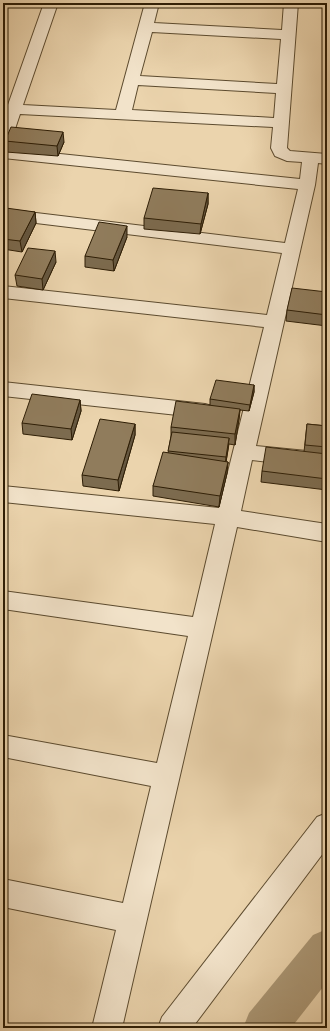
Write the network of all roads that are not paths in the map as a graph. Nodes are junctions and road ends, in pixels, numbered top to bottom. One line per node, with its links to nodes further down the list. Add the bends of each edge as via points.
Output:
1 (50, 3): 8 (street)
2 (152, 3): 4 (street)
3 (291, 3): 5 (street)
4 (146, 27): 5 (street); 6 (street)
5 (288, 35): 7 (street)
6 (132, 80): 7 (street); 9 (street)
7 (284, 89): 10 (street)
8 (15, 109): 9 (street); 11 (street)
9 (123, 114): 10 (street)
10 (282, 123): 13 (street, via 279,148 281,153)
11 (3, 141)
12 (3, 154): 14 (street)
13 (319, 159): 14 (street)
14 (307, 185): 16 (street)
15 (3, 214): 16 (street)
16 (292, 249): 18 (street)
17 (3, 292): 18 (street)
18 (274, 322): 20 (street)
19 (3, 389): 20 (street)
20 (237, 415): 21 (street)
21 (244, 452): 22 (street); 24 (street)
22 (327, 461)
23 (3, 494): 24 (street)
24 (228, 517): 25 (street); 27 (street)
25 (327, 533)
26 (3, 600): 27 (street)
27 (202, 628): 29 (street)
28 (3, 746): 29 (street)
29 (166, 776): 32 (street)
30 (327, 826): 34 (street)
31 (3, 893): 32 (street)
32 (133, 919): 33 (street)
33 (107, 1028)
34 (173, 1028)

